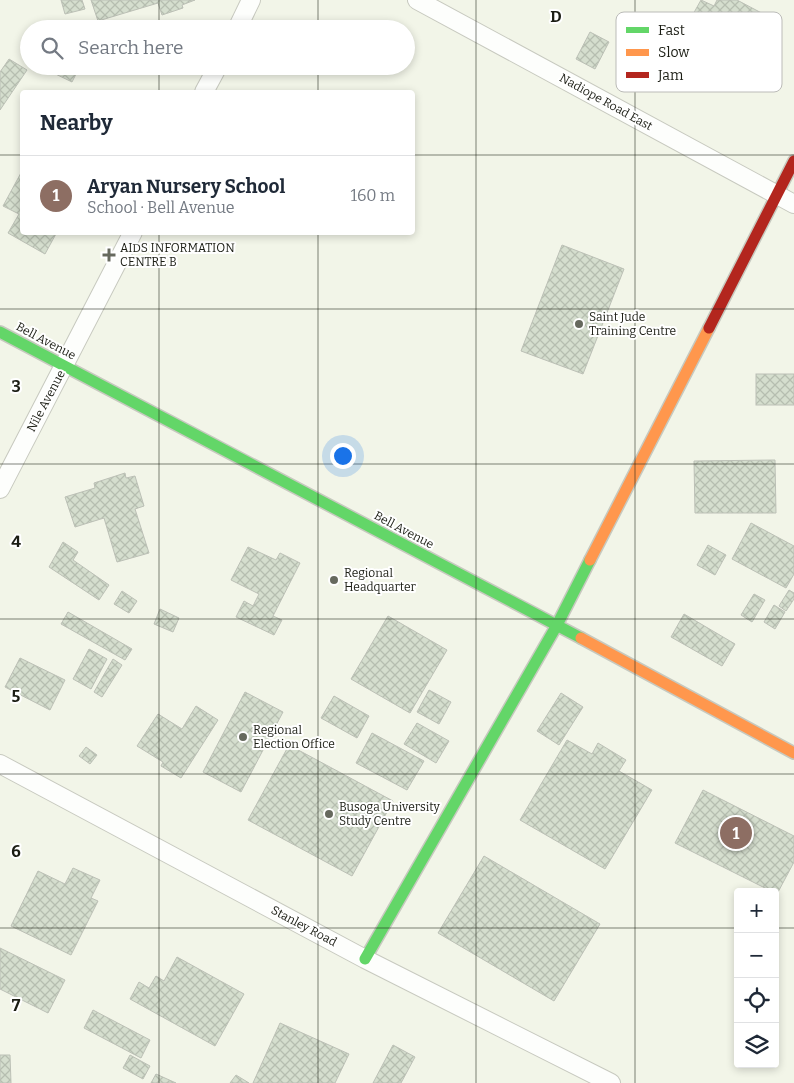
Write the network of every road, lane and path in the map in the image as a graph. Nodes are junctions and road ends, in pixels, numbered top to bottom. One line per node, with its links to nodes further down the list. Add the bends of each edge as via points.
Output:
1 (252, 0): 3 (street)
2 (417, 0): 7 (street, Nadiope Road East)
3 (242, 20)
4 (213, 75): 5 (street)
5 (205, 90)
6 (794, 161): 7 (street)
7 (776, 195): 8 (street, Nadiope Road East); 13 (street)
8 (794, 204)
9 (131, 235): 11 (street, Nile Avenue)
10 (0, 332): 11 (street, Bell Avenue)
11 (64, 367): 12 (street, Nile Avenue); 13 (street, Bell Avenue)
12 (0, 489)
13 (557, 625): 14 (street, Bell Avenue); 16 (street)
14 (794, 753)
15 (0, 764): 16 (street, Stanley Road)
16 (365, 959): 17 (street, Stanley Road)
17 (611, 1083)

